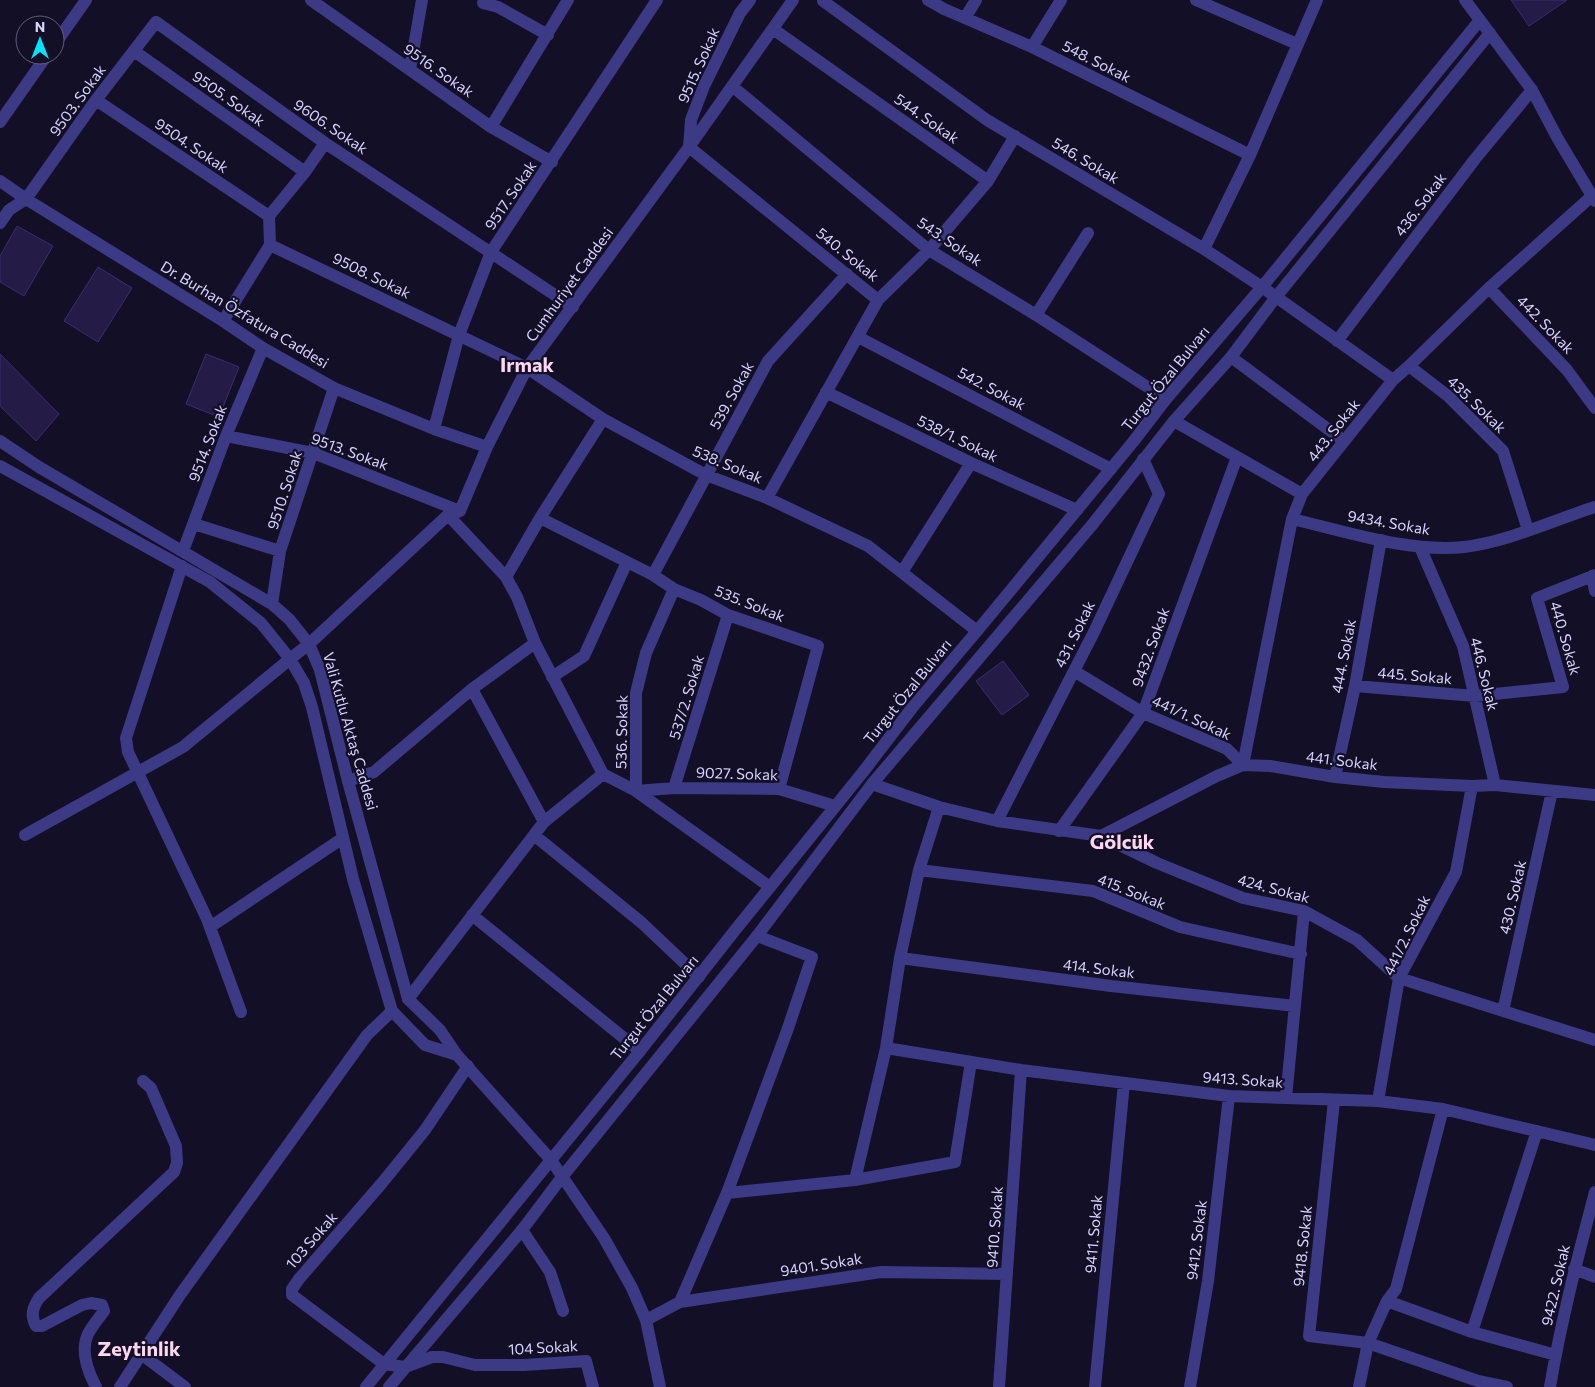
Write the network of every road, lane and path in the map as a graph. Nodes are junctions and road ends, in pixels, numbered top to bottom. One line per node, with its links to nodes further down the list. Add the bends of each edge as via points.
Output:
1 (86, 0): 20 (street)
2 (311, 0): 27 (street, 9516. Sokak)
3 (422, 0): 27 (street)
4 (568, 0): 22 (street)
5 (657, 0): 37 (street, 9517. Sokak)
6 (750, 0): 35 (street, 9515. Sokak, via 740,13 704,86 691,120)
7 (793, 0): 19 (street, Cumhuriyet Caddesi)
8 (928, 0): 16 (street, 548. Sokak)
9 (976, 0): 16 (street)
10 (1060, 0): 24 (street)
11 (1196, 0): 23 (street)
12 (1318, 0): 23 (street)
13 (1465, 0): 17 (street)
14 (823, 1): 33 (street, 546. Sokak, via 987,120)
15 (483, 3): 22 (street, via 498,7)
16 (965, 18): 24 (street, 548. Sokak)
17 (1480, 20): 21 (street); 51 (street, Turgut Özal Bulvarı)
18 (156, 22): 25 (street, 9503. Sokak); 34 (street, 9606. Sokak)
19 (773, 29): 28 (street, Cumhuriyet Caddesi); 40 (street, 544. Sokak)
20 (65, 30)
21 (1490, 33): 29 (street); 53 (street)
22 (548, 35): 32 (street)
23 (1297, 44): 36 (street)
24 (1032, 47): 36 (street, 548. Sokak)
25 (134, 51): 30 (street, 9503. Sokak); 38 (street, 9505. Sokak)
26 (40, 65): 31 (street)
27 (410, 69): 32 (street, 9516. Sokak)
28 (732, 86): 35 (street, Cumhuriyet Caddesi); 48 (street, 543. Sokak)
29 (1532, 90): 42 (street); 60 (street, 436. Sokak, via 1475,159)
30 (96, 100): 41 (street, 9503. Sokak); 43 (street, 9504. Sokak)
31 (0, 122)
32 (491, 127): 37 (street, 9516. Sokak)
33 (1015, 136): 40 (street); 47 (street, 546. Sokak)
34 (325, 143): 38 (street); 49 (street, 9606. Sokak)
35 (689, 147): 50 (street, 540. Sokak); 55 (street, Cumhuriyet Caddesi)
36 (1250, 155): 47 (street)
37 (552, 162): 49 (street, 9517. Sokak)
38 (305, 172): 43 (street)
39 (0, 181): 41 (street, Dr. Burhan Özfatura Caddesi)
40 (988, 181): 48 (street)
41 (26, 199): 44 (street, 9503. Sokak, via 9,210); 57 (street, Dr. Burhan Özfatura Caddesi)
42 (1593, 199): 52 (street, 443. Sokak)
43 (269, 216): 46 (street)
44 (0, 223)
45 (1088, 233): 56 (street)
46 (270, 245): 57 (street); 58 (street, 9508. Sokak)
47 (1204, 249): 51 (street, 546. Sokak)
48 (929, 250): 54 (street); 56 (street, 543. Sokak)
49 (491, 252): 55 (street, 9606. Sokak); 58 (street, 9517. Sokak)
50 (847, 274): 54 (street, 540. Sokak); 83 (street, 539. Sokak, via 768,361)
51 (1262, 287): 53 (street, 546. Sokak); 68 (street, Turgut Özal Bulvarı)
52 (1489, 288): 63 (street, 443. Sokak); 69 (street, 442. Sokak, via 1567,370)
53 (1276, 297): 60 (street, 546. Sokak); 62 (street)
54 (878, 300): 59 (street, 540. Sokak)
55 (573, 307): 64 (street, Cumhuriyet Caddesi)
56 (1036, 315): 68 (street, 543. Sokak)
57 (223, 321): 61 (street, Dr. Burhan Özfatura Caddesi)
58 (459, 335): 64 (street, 538. Sokak); 72 (street, 9517. Sokak)
59 (858, 337): 67 (street, 540. Sokak); 82 (street, 542. Sokak)
60 (1337, 341): 65 (street, 546. Sokak)
61 (263, 348): 66 (street, Dr. Burhan Özfatura Caddesi); 73 (street, 9514. Sokak)
62 (1231, 357): 71 (street); 75 (street)
63 (1409, 366): 65 (street, 443. Sokak); 92 (street, 435. Sokak, via 1448,396 1503,451)
64 (527, 368): 70 (street, 538. Sokak); 76 (street, Cumhuriyet Caddesi)
65 (1393, 380): 75 (street, 443. Sokak)
66 (334, 388): 72 (street, Dr. Burhan Özfatura Caddesi); 77 (street, 9510. Sokak)
67 (826, 392): 80 (street, 538/1. Sokak); 85 (street, 540. Sokak)
68 (1166, 399): 82 (street, Turgut Özal Bulvarı)
69 (1595, 408)
70 (603, 419): 83 (street, 538. Sokak); 89 (street)
71 (1174, 421): 78 (street); 79 (street)
72 (434, 429): 76 (street, Dr. Burhan Özfatura Caddesi)
73 (226, 436): 77 (street, 9513. Sokak); 91 (street, 9514. Sokak)
74 (0, 440): 96 (street, Vali Kutlu Aktaş Caddesi, via 39,467)
75 (1344, 440): 84 (street, 443. Sokak)
76 (487, 447): 88 (street, Cumhuriyet Caddesi)
77 (313, 453): 88 (street, 9513. Sokak); 95 (street, 9510. Sokak)
78 (1237, 457): 84 (street); 117 (street, 9432. Sokak)
79 (1143, 460): 111 (street, 431. Sokak, via 1159,494); 123 (street, via 1092,525)
80 (971, 463): 87 (street, 538/1. Sokak); 99 (street)
81 (0, 466): 98 (street, Vali Kutlu Aktaş Caddesi)
82 (1111, 469): 87 (street, Turgut Özal Bulvarı)
83 (706, 475): 85 (street, 538. Sokak); 100 (street, 539. Sokak)
84 (1302, 494): 90 (street, 443. Sokak)
85 (767, 498): 99 (street, 538. Sokak, via 868,546)
86 (1595, 507): 92 (street, 9434. Sokak)
87 (1077, 510): 107 (street, Turgut Özal Bulvarı)
88 (454, 513): 102 (street); 109 (street, Cumhuriyet Caddesi)
89 (540, 518): 97 (street, 535. Sokak); 102 (street)
90 (1292, 519): 93 (street, 9434. Sokak); 118 (street, 443. Sokak)
91 (194, 524): 95 (street); 96 (street, 9514. Sokak)
92 (1528, 530): 94 (street, 9434. Sokak, via 1464,547)
93 (1381, 540): 94 (street, 9434. Sokak); 113 (street, 444. Sokak)
94 (1420, 547): 116 (street, 446. Sokak, via 1463,646)
95 (280, 551): 105 (street, 9510. Sokak)
96 (183, 552): 105 (street, Vali Kutlu Aktaş Caddesi)
97 (627, 562): 100 (street, 535. Sokak); 112 (street, via 584,656)
98 (182, 566): 110 (street, Vali Kutlu Aktaş Caddesi, via 210,582 261,623); 119 (street, via 126,738)
99 (902, 572): 107 (street, 538. Sokak)
100 (653, 574): 103 (street, 535. Sokak)
101 (1593, 576): 104 (street); 114 (street, 440. Sokak, via 1537,598)
102 (506, 577): 108 (street)
103 (674, 589): 106 (street, 535. Sokak); 129 (street, 536. Sokak, via 646,653 636,693)
104 (1595, 591)
105 (272, 604): 109 (street, Vali Kutlu Aktaş Caddesi)
106 (728, 615): 126 (street, 537/2. Sokak); 127 (street, 535. Sokak, via 818,646)
107 (977, 631): 131 (street, Turgut Özal Bulvarı)
108 (535, 643): 112 (street); 115 (street)
109 (309, 644): 110 (street, Cumhuriyet Caddesi); 122 (street, Vali Kutlu Aktaş Caddesi, via 320,670)
110 (290, 659): 119 (street, Cumhuriyet Caddesi, via 183,747); 139 (street, Vali Kutlu Aktaş Caddesi, via 304,683 312,707)
111 (1074, 671): 117 (street, 441/1. Sokak); 133 (street, 431. Sokak)
112 (552, 677): 120 (street)
113 (1355, 686): 116 (street, 445. Sokak); 121 (street, 444. Sokak)
114 (1563, 687): 116 (street, 445. Sokak)
115 (472, 689): 122 (street, via 374,772); 134 (street)
116 (1475, 696): 124 (street, 446. Sokak)
117 (1143, 713): 118 (street, 441/1. Sokak, via 1227,749); 135 (street, 9432. Sokak)
118 (1243, 765): 121 (street, 441. Sokak, via 1270,766); 138 (street, 441. Sokak)
119 (137, 772): 136 (street, Cumhuriyet Caddesi); 144 (street)
120 (603, 774): 129 (street); 134 (street)
121 (1335, 777): 125 (street, 441. Sokak)
122 (348, 781): 150 (street, Vali Kutlu Aktaş Caddesi)
123 (872, 784): 132 (street, 424. Sokak); 145 (street)
124 (1495, 785): 125 (street, 441. Sokak); 128 (street, 441. Sokak)
125 (1472, 786): 149 (street, 441/2. Sokak, via 1456,872)
126 (674, 788): 127 (street, 9027. Sokak); 129 (street, 9027. Sokak)
127 (779, 789): 131 (street, 9027. Sokak)
128 (1552, 791): 130 (street, 441. Sokak); 153 (street, 430. Sokak)
129 (636, 792): 141 (street)
130 (1595, 795)
131 (835, 806): 141 (street, Turgut Özal Bulvarı)
132 (939, 806): 133 (street, 424. Sokak); 140 (street)
133 (997, 821): 135 (street, 424. Sokak)
134 (544, 822): 137 (street)
135 (1059, 830): 138 (street, 424. Sokak)
136 (26, 835)
137 (534, 835): 143 (street); 148 (street, via 642,923)
138 (1101, 836): 142 (street, 424. Sokak, via 1243,898)
139 (343, 838): 144 (street); 152 (street, Vali Kutlu Aktaş Caddesi)
140 (919, 870): 146 (street, 415. Sokak, via 1093,891 1180,927); 147 (street)
141 (770, 887): 148 (street, Turgut Özal Bulvarı)
142 (1304, 911): 146 (street); 149 (street, 424. Sokak, via 1357,940)
143 (472, 916): 150 (street); 157 (street)
144 (210, 927): 154 (street)
145 (757, 936): 172 (street); 175 (street, via 812,958)
146 (1301, 954): 151 (street)
147 (900, 958): 151 (street, 414. Sokak); 156 (street)
148 (699, 977): 157 (street, Turgut Özal Bulvarı)
149 (1399, 978): 153 (street, 424. Sokak); 167 (street, 441/2. Sokak)
150 (408, 999): 158 (street, via 440,1030)
151 (1295, 1006): 165 (street)
152 (392, 1011): 158 (street, Vali Kutlu Aktaş Caddesi, via 425,1045); 186 (street, via 367,1035)
153 (1503, 1011): 155 (street, 424. Sokak)
154 (241, 1012)
155 (1595, 1040)
156 (886, 1048): 159 (street, 9413. Sokak); 173 (street)
157 (640, 1051): 171 (street, Turgut Özal Bulvarı)
158 (457, 1054): 160 (street)
159 (971, 1062): 161 (street, 9413. Sokak); 173 (street, via 955,1162)
160 (468, 1066): 171 (street); 188 (street, 103 Sokak, via 425,1130 292,1289 292,1295)
161 (1021, 1070): 163 (street, 9413. Sokak); 178 (street, 9410. Sokak)
162 (143, 1081): 191 (street, via 151,1088 176,1146 174,1172 39,1298 32,1315 36,1326 42,1326 91,1302 102,1305 104,1311 88,1334 85,1348 90,1376)
163 (1124, 1083): 164 (street, 9413. Sokak); 199 (street, 9411. Sokak)
164 (1229, 1096): 165 (street, 9413. Sokak); 200 (street, 9412. Sokak, via 1208,1281)
165 (1286, 1098): 166 (street, 9413. Sokak)
166 (1334, 1101): 167 (street, 9413. Sokak); 185 (street, 9418. Sokak, via 1309,1336)
167 (1378, 1101): 168 (street, 9413. Sokak)
168 (1443, 1109): 169 (street, 9413. Sokak); 180 (street, via 1396,1289)
169 (1537, 1131): 170 (street, 9413. Sokak); 184 (street)
170 (1595, 1145)
171 (551, 1160): 172 (street); 188 (street, Turgut Özal Bulvarı)
172 (562, 1177): 176 (street); 183 (street, via 604,1238)
173 (855, 1180): 175 (street)
174 (1595, 1192): 177 (street, 9422. Sokak)
175 (727, 1193): 181 (street)
176 (522, 1230): 182 (street, via 550,1272); 190 (street)
177 (1574, 1269): 179 (street); 187 (street, 9422. Sokak)
178 (1007, 1274): 181 (street, 9401. Sokak, via 881,1272); 198 (street, 9410. Sokak)
179 (1595, 1277)
180 (1387, 1301): 184 (street); 185 (street)
181 (680, 1302): 183 (street, 9401. Sokak)
182 (563, 1311)
183 (646, 1320): 197 (street)
184 (1472, 1332): 187 (street)
185 (1368, 1343): 201 (street); 202 (street, via 1478,1381)
186 (141, 1354): 192 (street); 193 (street)
187 (1556, 1355): 203 (street, 9422. Sokak)
188 (384, 1364): 190 (street, 103 Sokak); 194 (street, Turgut Özal Bulvarı)
189 (475, 1365): 190 (street, 103 Sokak, via 432,1357); 196 (street, 104 Sokak, via 586,1361)
190 (405, 1367): 195 (street)
191 (96, 1387)
192 (120, 1387)
193 (185, 1387)
194 (366, 1387)
195 (389, 1387)
196 (593, 1387)
197 (660, 1387)
198 (999, 1387)
199 (1095, 1387)
200 (1190, 1387)
201 (1359, 1387)
202 (1507, 1387)
203 (1550, 1387)

